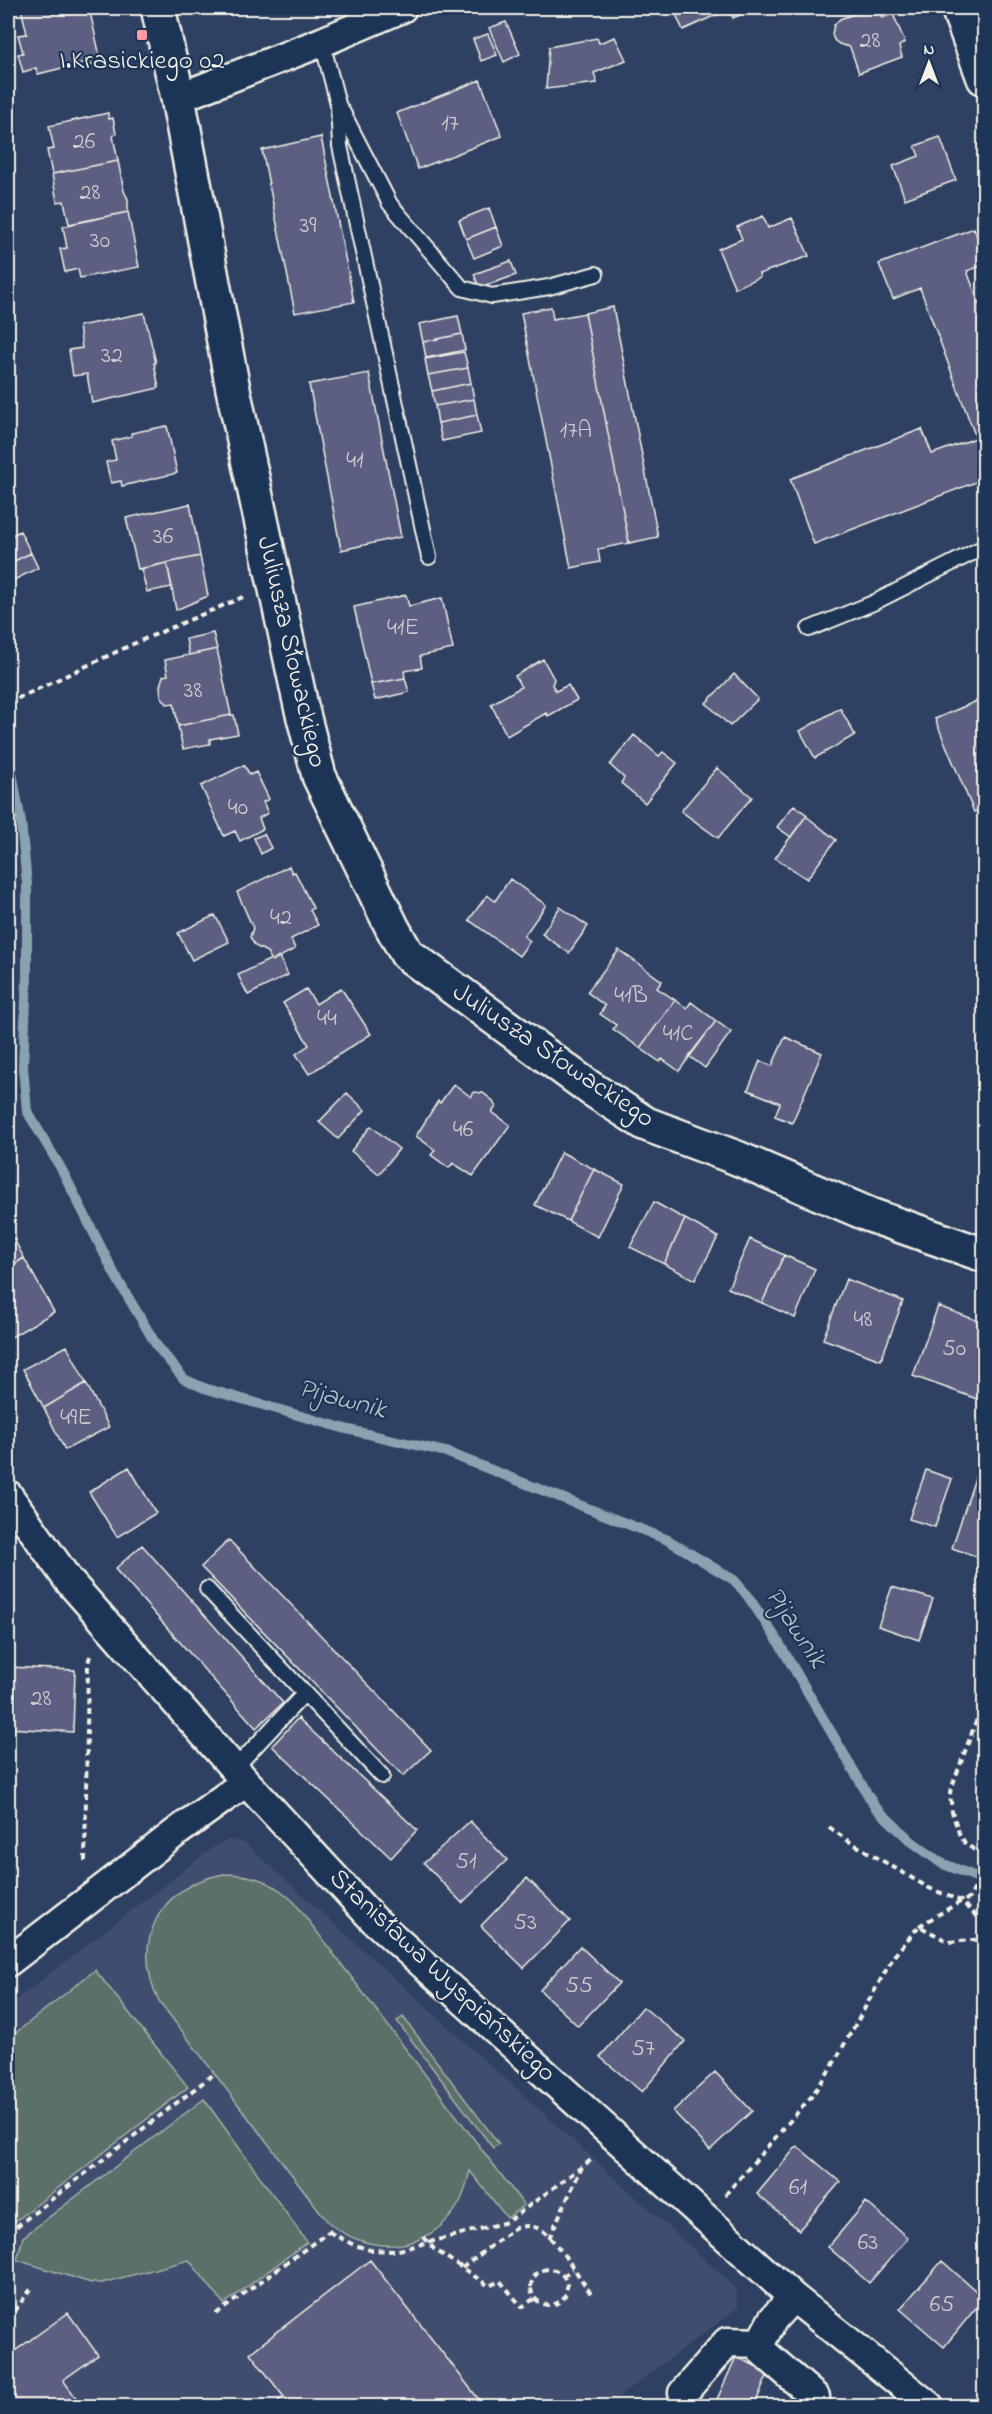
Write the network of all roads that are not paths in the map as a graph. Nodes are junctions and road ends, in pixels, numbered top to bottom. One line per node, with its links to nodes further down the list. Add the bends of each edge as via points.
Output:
1 (158, 8): 6 (street, Juliusza Słowackiego)
2 (402, 8): 4 (street)
3 (958, 8): 5 (street)
4 (322, 42): 6 (street); 7 (lane)
5 (984, 78)
6 (178, 98): 12 (street, Juliusza Słowackiego, via 233,389 319,776 407,954 590,1088 646,1124 870,1215)
7 (338, 104): 8 (lane, via 390,204 462,288 492,296); 10 (lane, via 340,146)
8 (596, 274)
9 (984, 548): 11 (lane, via 873,603)
10 (429, 558)
11 (809, 629)
12 (984, 1255)
13 (8, 1495): 16 (street, Stanisława Wyspiańskiego, via 68,1580)
14 (207, 1589): 15 (lane)
15 (304, 1694): 16 (lane); 17 (lane)
16 (240, 1775): 18 (street, via 187,1824); 19 (street, Stanisława Wyspiańskiego, via 374,1920)
17 (382, 1776)
18 (8, 1962)
19 (793, 2297): 20 (street, via 773,2319); 23 (street, Stanisława Wyspiańskiego)
20 (760, 2343): 21 (street, via 727,2342); 22 (street, via 764,2352 815,2397)
21 (683, 2393)
22 (814, 2406)
23 (928, 2406)

